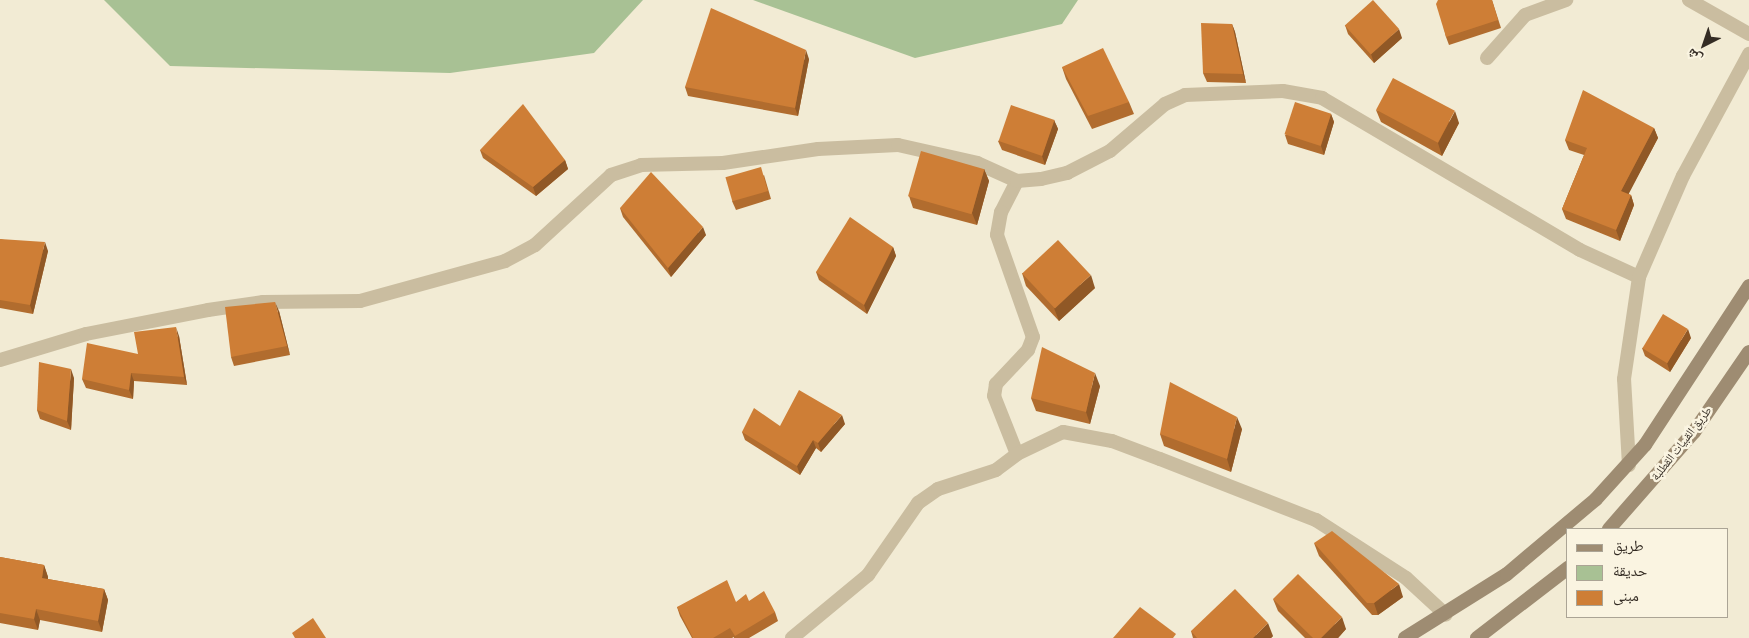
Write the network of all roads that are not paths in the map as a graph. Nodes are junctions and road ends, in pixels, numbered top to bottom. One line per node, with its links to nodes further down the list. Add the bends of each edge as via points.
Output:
1 (1566, 0): 5 (street, via 1525,15)
2 (1688, 0): 3 (street)
3 (1749, 34)
4 (1749, 54): 7 (street, via 1683,176)
5 (1487, 58)
6 (1017, 181): 7 (street, via 1067,173 1110,151 1165,104 1185,95 1299,93 1322,98 1580,250); 10 (street, via 977,163 898,145 818,149 723,163 641,165 611,175 535,245 505,261 360,301 263,302 208,310 86,334); 11 (street, via 1000,212 997,235 1033,337 1028,350 996,384 994,396)
7 (1639, 277): 12 (street, via 1624,379)
8 (1749, 286): 12 (main road)
9 (1749, 352): 13 (main road, طريق القبيات القطلبة, via 1694,432)
10 (0, 360)
11 (1017, 454): 15 (street, via 1063,432 1112,441 1153,456 1316,520 1406,578); 16 (street, via 996,470 938,489 918,503 868,575)
12 (1629, 465): 15 (main road, via 1556,534)
13 (1610, 528)
14 (1566, 570): 18 (main road)
15 (1446, 615): 17 (main road)
16 (792, 638)
17 (1405, 638)
18 (1477, 638)

